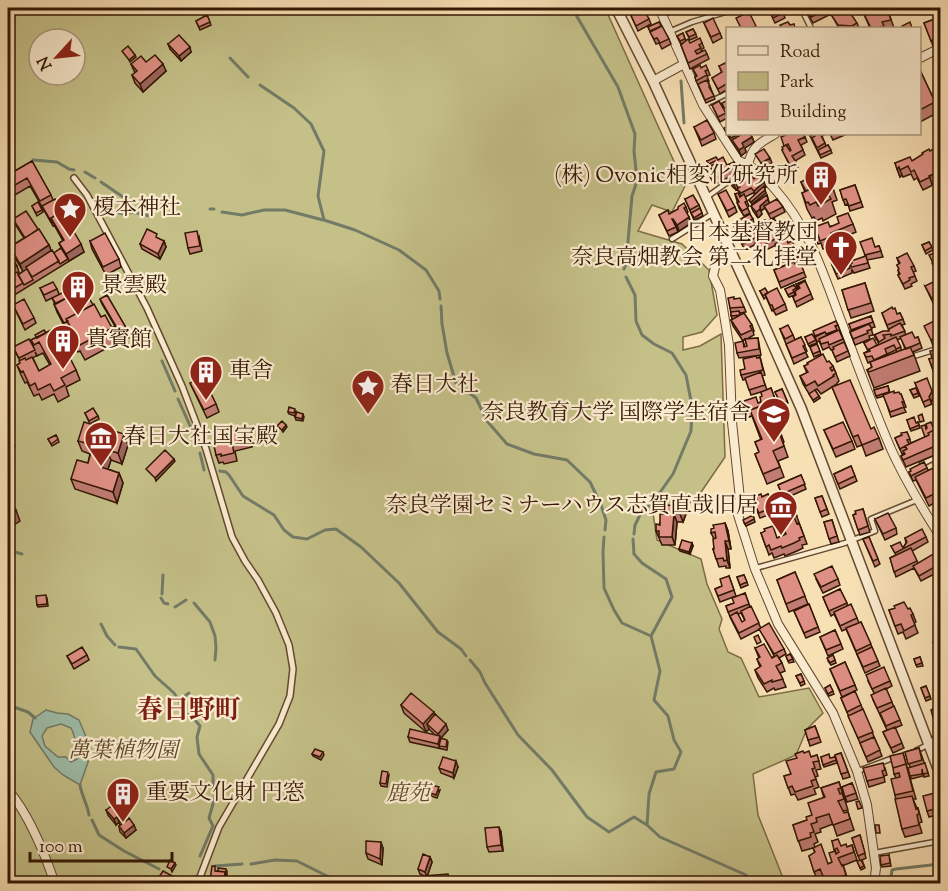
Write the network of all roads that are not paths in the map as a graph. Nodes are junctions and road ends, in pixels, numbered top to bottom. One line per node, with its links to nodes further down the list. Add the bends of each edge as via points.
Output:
1 (616, 8): 10 (street)
2 (659, 8): 6 (street)
3 (739, 8): 6 (lane)
4 (801, 8): 5 (lane)
5 (810, 27)
6 (670, 31): 9 (street)
7 (940, 48): 8 (street)
8 (921, 58)
9 (684, 64): 10 (street); 12 (street)
10 (653, 81): 16 (street)
11 (726, 94): 12 (lane)
12 (703, 105): 14 (street, via 739,161)
13 (774, 135): 14 (street, via 756,146)
14 (748, 164): 16 (lane); 25 (street, via 778,193 804,229)
15 (74, 178): 40 (street, via 87,195 147,308 203,442 232,537 276,613 289,645 293,669 290,696 271,741 219,827 200,877)
16 (706, 197): 17 (street)
17 (713, 214): 18 (lane); 19 (street)
18 (672, 239)
19 (728, 245): 28 (street, via 801,408); 29 (street, via 721,249 713,276 720,290 729,345 738,515)
20 (940, 348): 21 (lane)
21 (905, 359)
22 (940, 455): 23 (lane)
23 (921, 464)
24 (911, 468): 25 (lane)
25 (902, 472): 26 (street)
26 (916, 500): 27 (street); 28 (lane, via 871,519 875,531)
27 (940, 536)
28 (852, 541): 29 (lane); 31 (street)
29 (755, 569): 34 (street, via 778,624 833,712)
30 (940, 735): 31 (lane)
31 (929, 744): 32 (lane); 35 (street)
32 (912, 752)
33 (901, 756): 34 (lane)
34 (857, 771): 38 (street)
35 (940, 774)
36 (8, 790): 39 (street, via 25,816)
37 (940, 841): 38 (lane)
38 (874, 853): 41 (street)
39 (55, 884)
40 (202, 884)
41 (873, 884)

